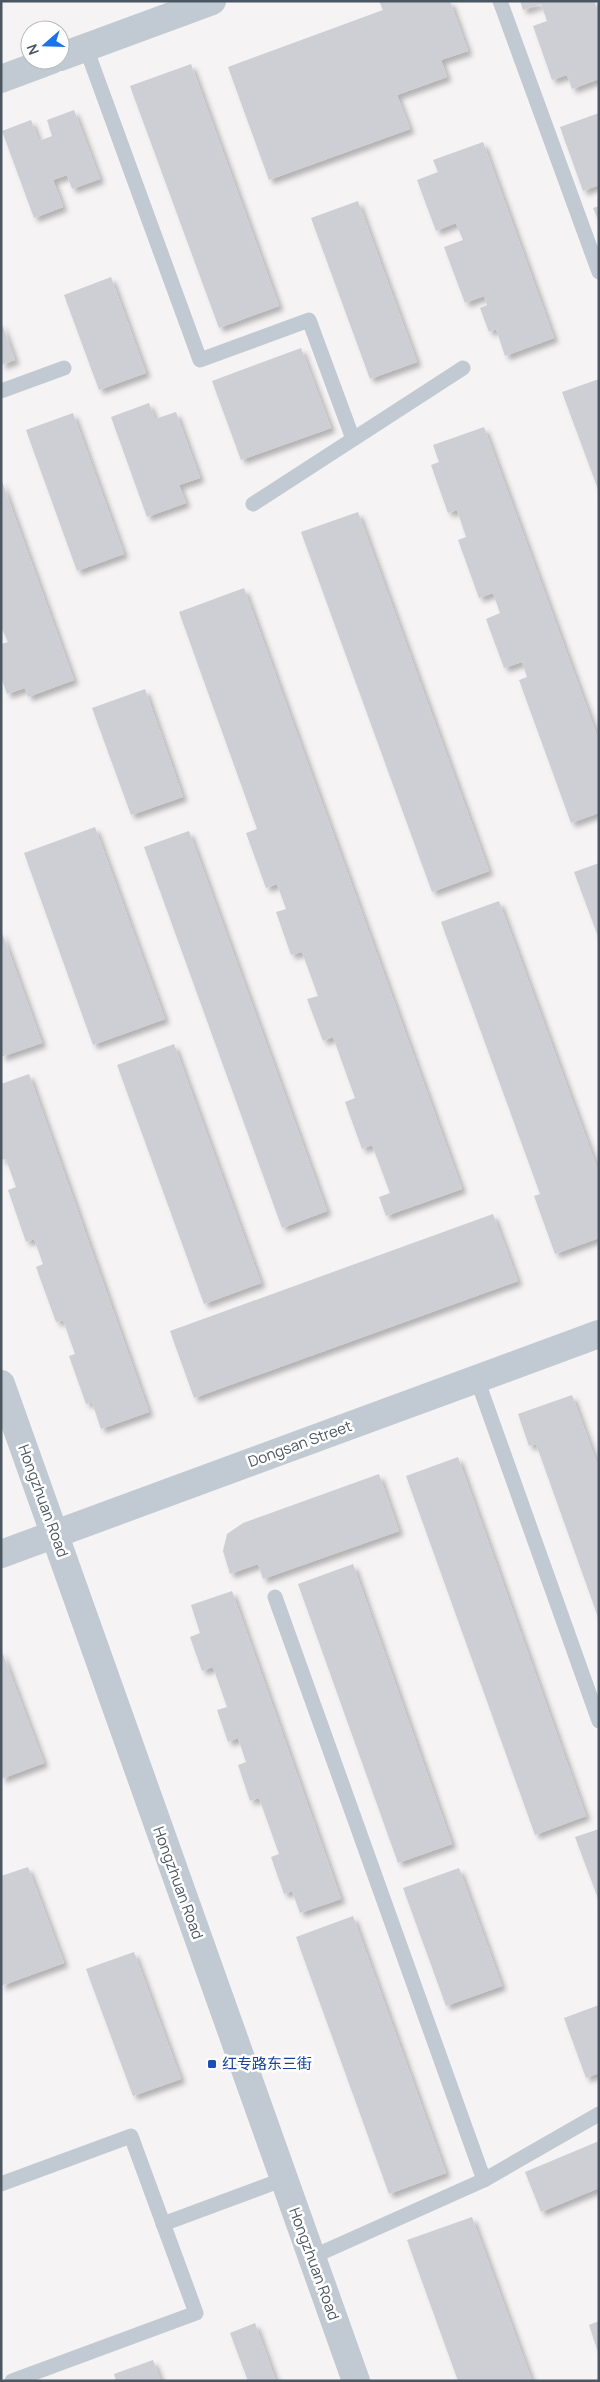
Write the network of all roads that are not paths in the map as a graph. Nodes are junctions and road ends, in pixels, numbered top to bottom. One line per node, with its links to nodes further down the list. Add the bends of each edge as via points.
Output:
1 (212, 1): 3 (street)
2 (500, 1): 7 (lane)
3 (86, 48): 4 (street); 11 (lane, via 200,360 309,320)
4 (70, 54)
5 (25, 70): 6 (street)
6 (1, 79)
7 (599, 272)
8 (64, 368): 10 (lane)
9 (463, 368): 11 (lane)
10 (1, 391)
11 (353, 439): 12 (lane)
12 (253, 504)
13 (599, 1334): 14 (street, Dongsan Street)
14 (476, 1379): 16 (street, Dongsan Street); 19 (lane)
15 (1, 1384): 16 (street, Hongzhuan Road)
16 (54, 1534): 17 (street, Dongsan Street); 21 (street, Hongzhuan Road)
17 (1, 1554)
18 (275, 1597): 22 (lane)
19 (599, 1721)
20 (599, 2114): 22 (lane)
21 (284, 2179): 24 (lane); 25 (street, Hongzhuan Road)
22 (484, 2180): 25 (lane)
23 (1, 2184): 24 (lane, via 131,2136)
24 (163, 2224): 26 (lane, via 196,2313)
25 (312, 2257): 27 (street, Hongzhuan Road)
26 (12, 2381)
27 (356, 2381)

